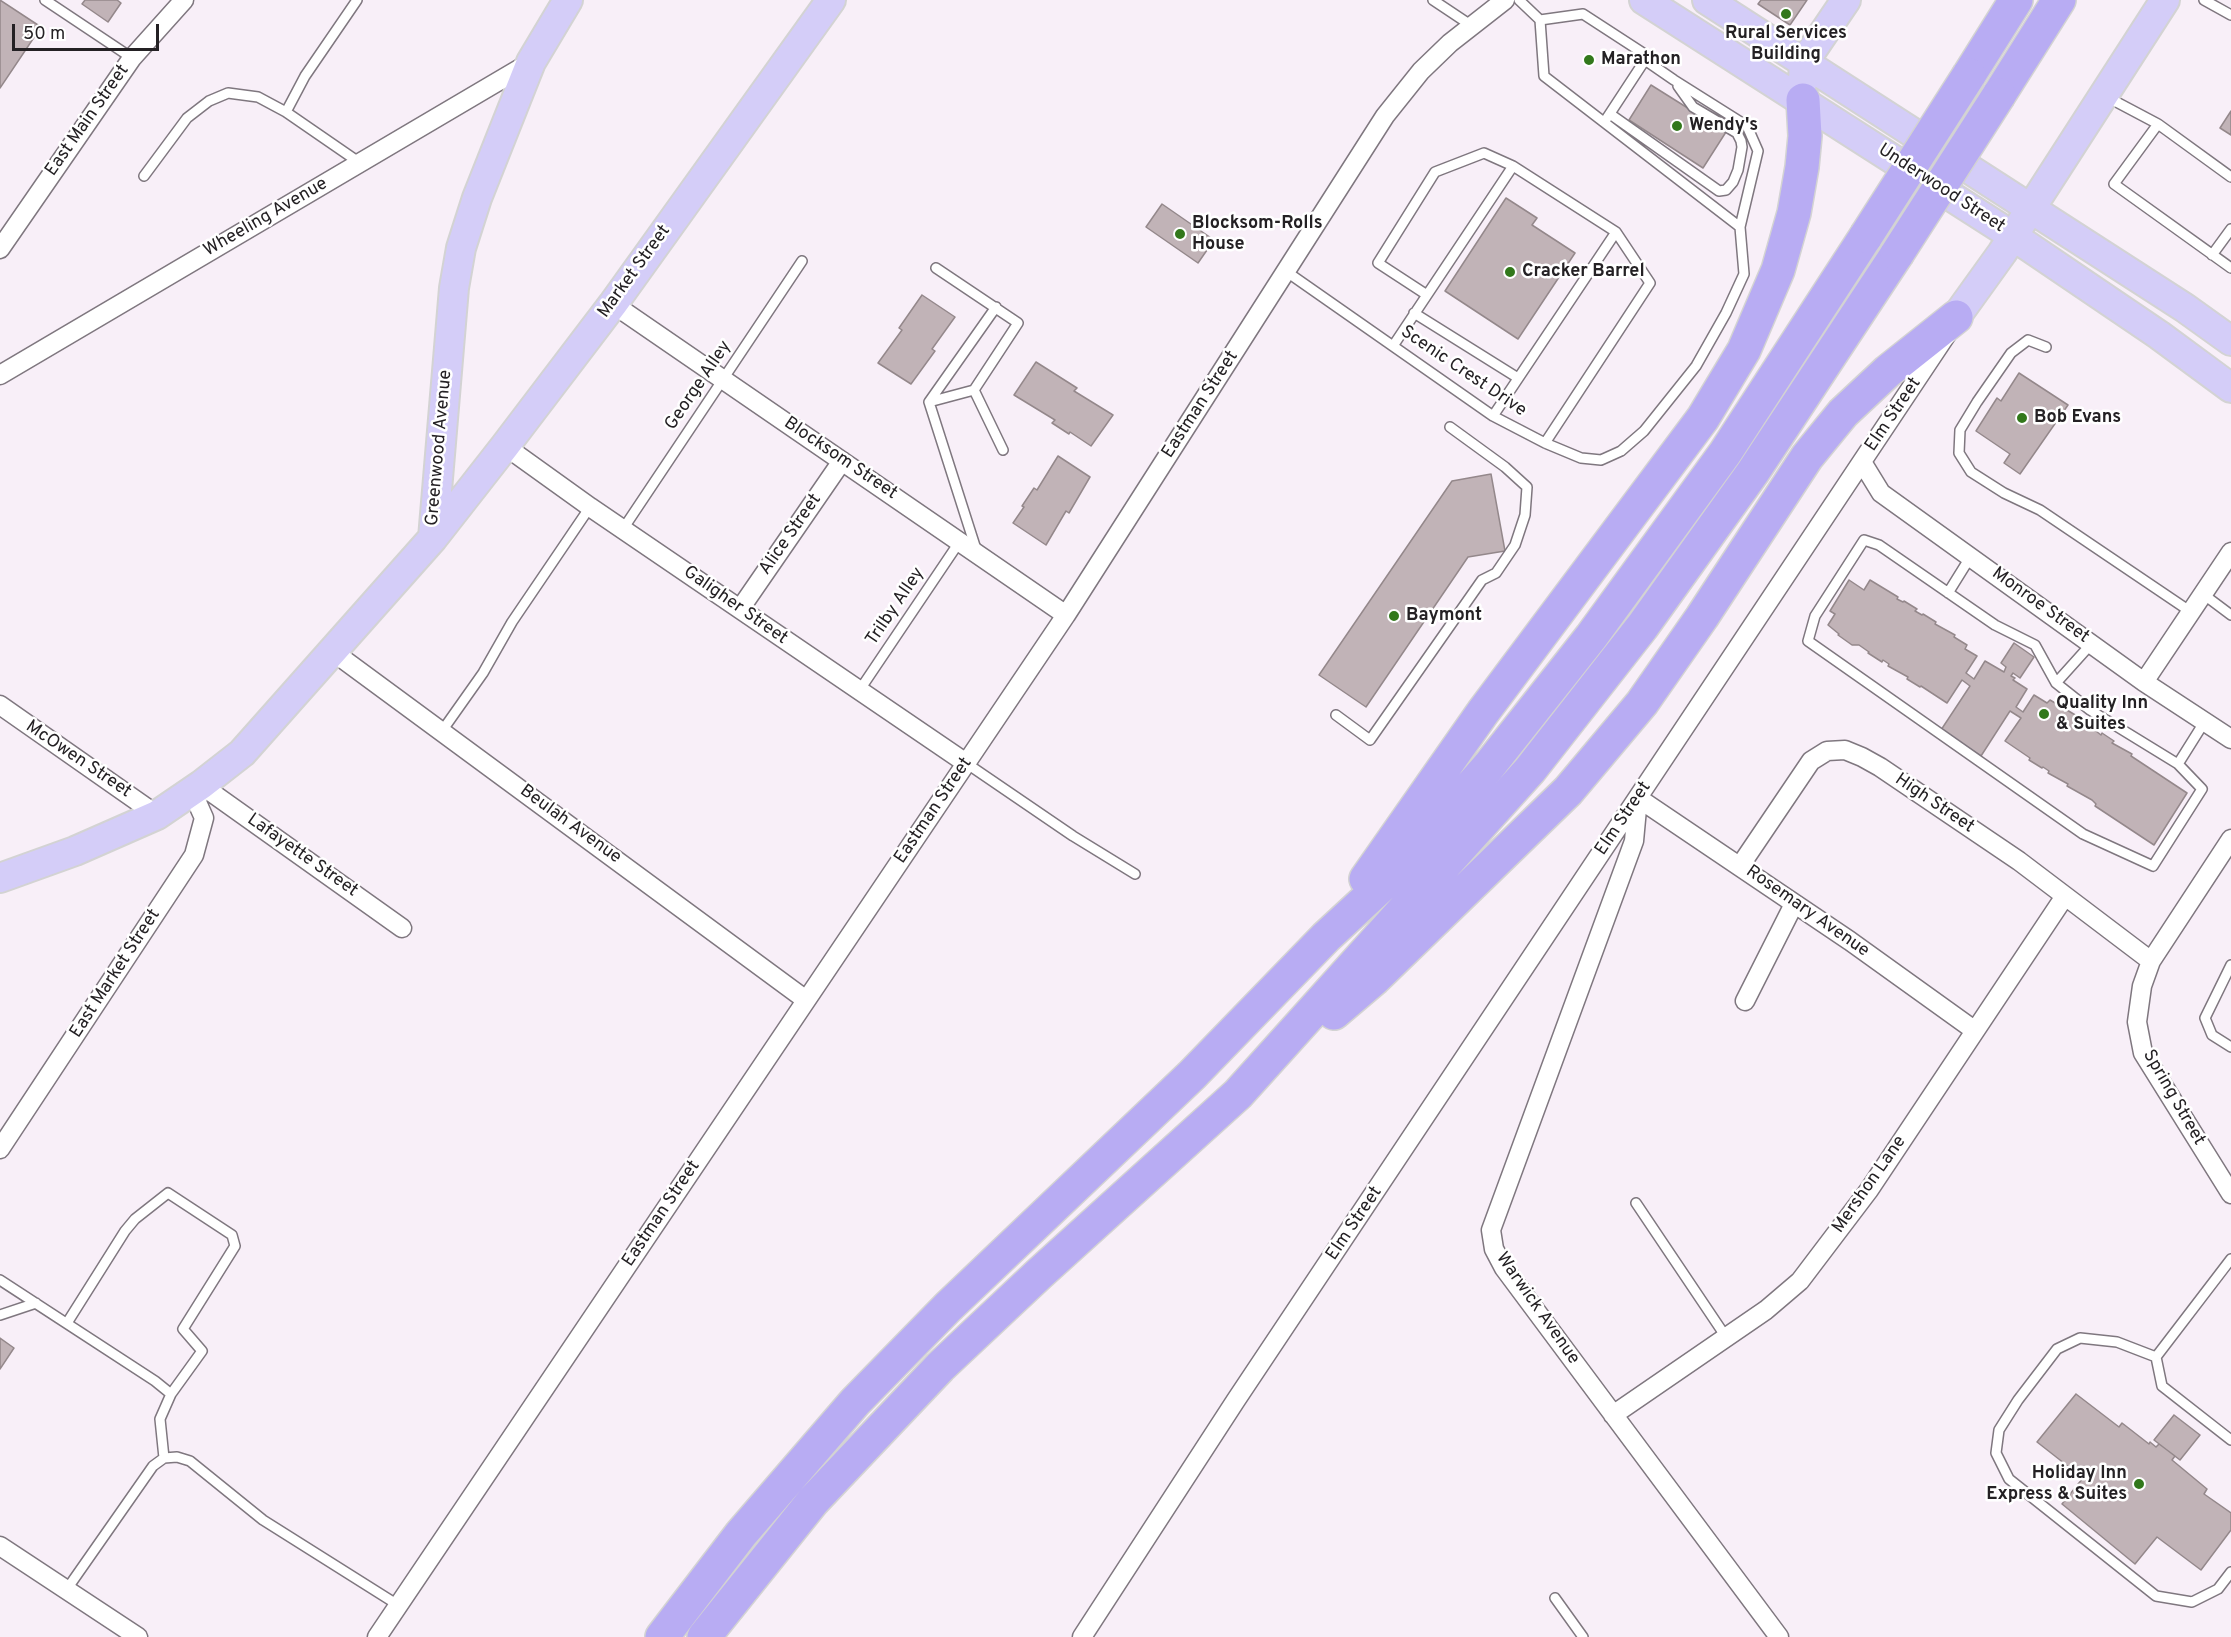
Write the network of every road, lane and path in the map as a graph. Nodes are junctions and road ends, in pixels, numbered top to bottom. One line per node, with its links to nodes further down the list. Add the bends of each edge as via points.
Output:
1 (45, 0): 19 (lane)
2 (184, 0): 19 (street, East Main Street)
3 (357, 0): 26 (lane, via 305,76)
4 (568, 0): 21 (main road, Greenwood Avenue)
5 (831, 0): 45 (main road, Market Street)
6 (1433, 0): 18 (lane)
7 (1505, 0): 18 (street, Eastman Street)
8 (1519, 0): 17 (lane)
9 (1644, 0): 25 (main road, Underwood Street)
10 (1707, 0): 22 (main road, Underwood Street)
11 (1846, 0): 22 (main road)
12 (2016, 0): 100 (highway, bridge, via 1725,453 1592,637 1489,766 1400,868)
13 (2059, 0): 107 (highway, bridge, via 1746,482 1642,627 1537,761)
14 (2165, 0): 24 (main road, Elm Street)
15 (2204, 0): 16 (lane)
16 (2231, 15)
17 (1539, 20): 20 (lane, Scenic Crest Drive, via 1582,14 1643,53); 27 (lane, via 1545,76)
18 (1472, 26): 43 (street, Eastman Street, via 1421,71 1385,116)
19 (132, 58): 38 (street, East Main Street)
20 (1645, 60): 23 (lane, Scenic Crest Drive); 27 (lane)
21 (531, 62): 29 (street, Wheeling Avenue); 67 (main road, Greenwood Avenue, via 461,248 454,288)
22 (1804, 62): 25 (main road); 33 (main road, Underwood Street)
23 (1674, 80): 27 (lane, via 1693,107 1737,133 1741,141 1738,170 1726,190 1719,191); 34 (lane, Scenic Crest Drive, via 1747,126 1758,151)
24 (2103, 95): 28 (lane); 33 (main road, Elm Street)
25 (1803, 100): 37 (main road, Underwood Street); 100 (highway, via 1805,136 1794,213 1778,270 1744,350 1703,418 1482,712)
26 (286, 112): 29 (lane); 31 (lane, via 258,97 228,93 209,101 187,118)
27 (1608, 118): 34 (lane)
28 (2158, 124): 32 (lane); 39 (lane, via 2114,184)
29 (360, 163): 52 (street, Wheeling Avenue)
30 (1514, 166): 36 (lane); 44 (lane); 44 (lane, via 1484,153 1435,172 1378,263)
31 (144, 176)
32 (2231, 177)
33 (2030, 207): 37 (main road, Elm Street); 49 (main road, Underwood Street)
34 (1740, 227): 60 (lane, Scenic Crest Drive, via 1744,274 1726,313 1696,366 1644,431 1621,452 1601,460 1581,458)
35 (2231, 229): 39 (lane)
36 (1616, 232): 53 (lane); 60 (lane, via 1650,283)
37 (2013, 236): 48 (main road, Elm Street); 55 (main road, Underwood Street)
38 (0, 249)
39 (2212, 255): 42 (lane)
40 (802, 261): 54 (lane, George Alley)
41 (936, 268): 46 (lane)
42 (2231, 268)
43 (1287, 272): 50 (lane, Scenic Crest Drive); 76 (street, Eastman Street)
44 (1427, 295): 47 (lane)
45 (613, 304): 54 (street, Blocksom Street); 61 (main road, Market Street)
46 (996, 307): 56 (lane, via 1018,323); 57 (lane)
47 (1414, 313): 50 (lane); 53 (lane)
48 (1956, 317): 64 (street, Elm Street); 107 (highway, via 1843,413 1808,457 1642,703 1568,791 1374,979)
49 (2231, 341)
50 (1393, 346): 58 (lane, Scenic Crest Drive)
51 (2046, 347): 75 (lane, via 2028,340 2011,353 1960,430 1959,453 1971,472 2040,510)
52 (0, 375)
53 (1518, 378): 58 (lane)
54 (723, 380): 63 (street, Blocksom Street); 66 (lane, George Alley)
55 (2231, 387)
56 (974, 390): 57 (lane); 62 (lane)
57 (929, 402): 69 (lane)
58 (1493, 416): 60 (lane, Scenic Crest Drive)
59 (1450, 427): 84 (lane, via 1506,466 1527,487 1525,515 1515,544 1496,573 1482,580 1370,740)
60 (1545, 444)
61 (505, 446): 65 (street, Galigher Street); 67 (main road, Market Street)
62 (1003, 450)
63 (842, 461): 68 (street, Blocksom Street); 74 (street, Alice Street)
64 (1862, 462): 71 (street, Monroe Street, via 1881,493); 91 (street, Elm Street)
65 (590, 507): 66 (street, Galigher Street); 86 (lane)
66 (623, 529): 74 (street, Galigher Street)
67 (433, 538): 79 (main road, Greenwood Avenue)
68 (960, 541): 69 (street, Blocksom Street); 82 (lane, Trilby Alley)
69 (976, 552): 76 (street, Blocksom Street)
70 (2231, 552): 73 (street)
71 (1971, 556): 72 (lane); 78 (street, Monroe Street)
72 (1948, 593): 81 (lane, via 1995,625 2035,645); 89 (lane, via 1880,545 1864,540 1815,616 1808,641 2083,834 2153,866 2202,789)
73 (2203, 594): 75 (street); 77 (lane)
74 (740, 609): 82 (street, Galigher Street)
75 (2191, 612): 80 (street)
76 (1066, 615): 88 (street, Eastman Street)
77 (2231, 615)
78 (2092, 644): 80 (street, Monroe Street); 81 (lane)
79 (332, 651): 86 (street, Beulah Avenue); 90 (main road, Greenwood Avenue, via 242,753)
80 (2144, 682): 85 (street, Monroe Street)
81 (2056, 683): 89 (lane, via 2090,710)
82 (859, 691): 88 (street, Galigher Street)
83 (0, 705): 92 (street, McOwen Street)
84 (1336, 715)
85 (2205, 721): 87 (street, Monroe Street); 89 (lane)
86 (442, 731): 103 (street, Beulah Avenue)
87 (2231, 738)
88 (966, 764): 95 (lane); 103 (street, Eastman Street)
89 (2178, 764)
90 (196, 788): 92 (main road, Greenwood Avenue); 99 (street, Lafayette Street); 108 (street, East Market Street, via 204,818 194,855)
91 (1638, 798): 94 (street, Rosemary Avenue); 119 (street, Warwick Avenue, via 1634,841 1491,1230 1494,1249 1504,1268); 131 (street, Elm Street)
92 (158, 815): 96 (main road, Greenwood Avenue)
93 (2231, 839): 101 (street, Spring Street)
94 (1740, 866): 97 (street, High Street, via 1811,761 1827,751 1845,750 1880,767); 98 (street, Rosemary Avenue)
95 (1135, 874)
96 (0, 878)
97 (2065, 896): 101 (street, High Street); 105 (street, Mershon Lane)
98 (1794, 904): 104 (street); 105 (street, Rosemary Avenue)
99 (402, 928)
100 (1326, 937): 129 (highway, via 1192,1074 855,1401 741,1534)
101 (2151, 962): 109 (street, Spring Street, via 2142,986 2138,1022 2143,1053)
102 (2231, 965): 106 (lane, via 2205,1018 2212,1035)
103 (806, 1000): 126 (street, Eastman Street)
104 (1745, 1001)
105 (1974, 1030): 116 (street, Mershon Lane, via 1869,1190 1800,1281)
106 (2231, 1047)
107 (1238, 1094): 130 (highway, via 940,1367 813,1502)
108 (0, 1149)
109 (2231, 1194)
110 (1636, 1203): 116 (lane)
111 (2231, 1259): 117 (lane)
112 (0, 1280): 113 (lane)
113 (36, 1303): 114 (lane); 115 (lane)
114 (0, 1315)
115 (67, 1323): 118 (lane); 118 (lane, via 125,1231 168,1193 231,1235 235,1246 183,1329 202,1351)
116 (1726, 1337): 119 (street, Mershon Lane)
117 (2157, 1357): 120 (lane, via 2162,1386); 123 (lane, via 2117,1342 2080,1338 2057,1350 1999,1430 1996,1453 2009,1479 2156,1596 2192,1602 2218,1589)
118 (171, 1394): 121 (lane, via 160,1419)
119 (1613, 1415): 133 (street, Warwick Avenue)
120 (2231, 1440)
121 (164, 1458): 124 (lane, via 153,1466); 126 (lane, via 190,1461 263,1520)
122 (0, 1546): 124 (street)
123 (2231, 1572)
124 (67, 1589): 127 (street)
125 (1555, 1598): 132 (lane)
126 (398, 1605): 128 (street, Eastman Street)
127 (138, 1637)
128 (377, 1637)
129 (662, 1637)
130 (704, 1637)
131 (1082, 1637)
132 (1583, 1637)
133 (1779, 1637)

